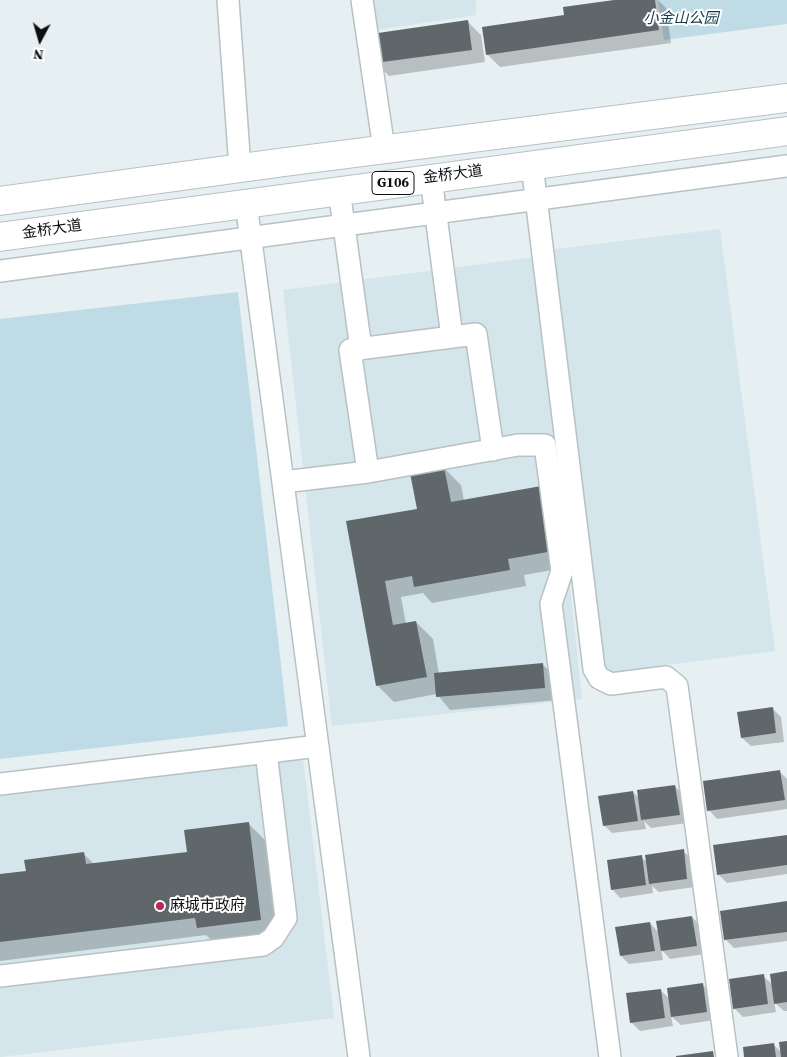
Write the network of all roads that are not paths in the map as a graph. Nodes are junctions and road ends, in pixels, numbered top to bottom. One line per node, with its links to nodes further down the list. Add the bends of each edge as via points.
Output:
1 (228, 0): 8 (street)
2 (362, 0): 5 (street)
3 (787, 98): 5 (highway, G106)
4 (787, 131): 6 (highway, 金桥大道 / G106)
5 (384, 149): 8 (highway, G106)
6 (532, 165): 9 (highway, 金桥大道 / G106); 11 (street)
7 (787, 166): 11 (street)
8 (240, 168): 12 (highway, G106)
9 (431, 178): 10 (highway, 金桥大道 / G106); 14 (street)
10 (339, 190): 13 (highway, 金桥大道 / G106); 15 (street)
11 (537, 200): 14 (street); 30 (street, via 594,669 599,678 611,684 666,677 677,686)
12 (0, 201)
13 (246, 203): 16 (highway, 金桥大道 / G106); 17 (street)
14 (435, 213): 15 (street); 19 (street)
15 (344, 225): 17 (street); 20 (street)
16 (0, 237)
17 (250, 238): 18 (street); 23 (street)
18 (0, 271)
19 (452, 337): 20 (street); 21 (street, via 476,334)
20 (361, 349): 22 (street, via 350,350)
21 (493, 450): 22 (street); 29 (street, via 518,445 545,445 562,571 551,604)
22 (368, 472): 23 (street)
23 (283, 482): 24 (street)
24 (318, 746): 25 (street); 28 (street)
25 (266, 752): 26 (street); 27 (street, via 286,918 273,938 263,945)
26 (0, 784)
27 (0, 976)
28 (359, 1057)
29 (610, 1057)
30 (727, 1057)

